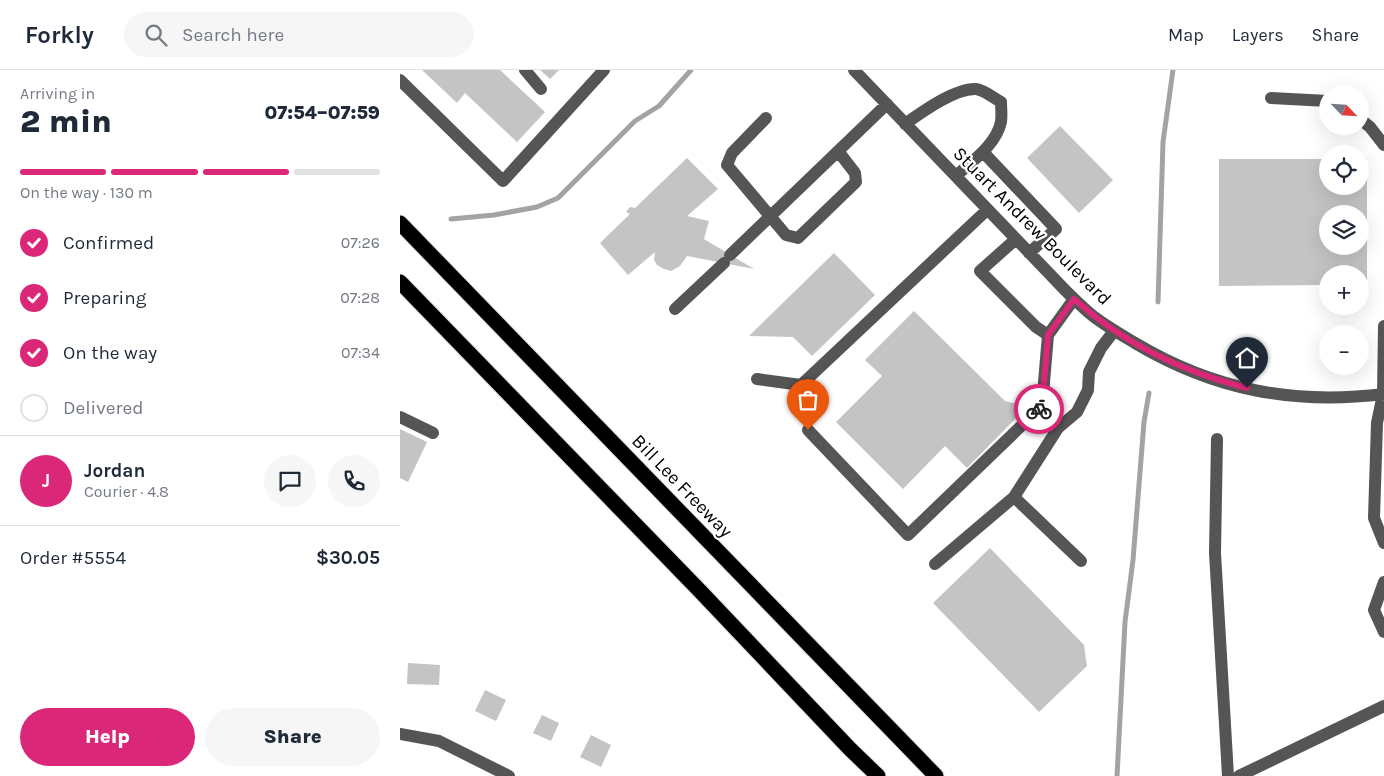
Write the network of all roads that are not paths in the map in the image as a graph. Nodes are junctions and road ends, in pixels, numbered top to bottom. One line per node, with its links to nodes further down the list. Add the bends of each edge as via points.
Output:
1 (524, 70): 5 (street)
2 (604, 70): 4 (street, via 503,181)
3 (854, 70): 8 (street, Stuart Andrew Boulevard)
4 (400, 80)
5 (542, 88)
6 (1271, 98): 7 (street)
7 (1319, 101)
8 (886, 104): 10 (street, Stuart Andrew Boulevard); 13 (street)
9 (766, 118): 17 (street, via 732,154 727,165)
10 (906, 124): 14 (street, via 925,109 956,93 977,89 1001,102 1002,119); 15 (street, Stuart Andrew Boulevard)
11 (1369, 126): 12 (street)
12 (1384, 145)
13 (838, 151): 17 (street); 17 (street, via 855,173 856,182 798,238 786,235)
14 (984, 152): 15 (street); 20 (street, via 1056,229)
15 (956, 176): 16 (street, Stuart Andrew Boulevard)
16 (987, 210): 19 (street, Stuart Andrew Boulevard); 27 (street, via 801,385)
17 (770, 217): 23 (street)
18 (400, 223): 44 (highway, Bill Lee Freeway)
19 (1016, 239): 20 (street, Stuart Andrew Boulevard); 26 (street, via 980,271)
20 (1029, 253): 22 (street, Stuart Andrew Boulevard)
21 (400, 282): 43 (highway)
22 (1074, 299): 25 (street, Stuart Andrew Boulevard); 26 (street)
23 (675, 310)
24 (1384, 326): 28 (street)
25 (1114, 331): 28 (street, Stuart Andrew Boulevard, via 1189,371 1261,392 1323,398); 34 (street, via 1100,348 1089,372 1088,390 1077,412 1058,428)
26 (1048, 335): 30 (street, via 1042,406 908,535)
27 (757, 379)
28 (1384, 394): 33 (street, via 1377,423)
29 (400, 417): 31 (street)
30 (808, 430)
31 (433, 433)
32 (1217, 439): 45 (street, via 1215,553)
33 (1380, 474): 35 (street, via 1374,518)
34 (1014, 497): 36 (street); 37 (street)
35 (1384, 543)
36 (1081, 561)
37 (935, 564)
38 (1384, 582): 39 (street, via 1374,610)
39 (1384, 632)
40 (1384, 706): 46 (street)
41 (400, 734): 42 (street, via 439,741)
42 (509, 776)
43 (878, 776)
44 (936, 776)
45 (1228, 776)
46 (1239, 776)

